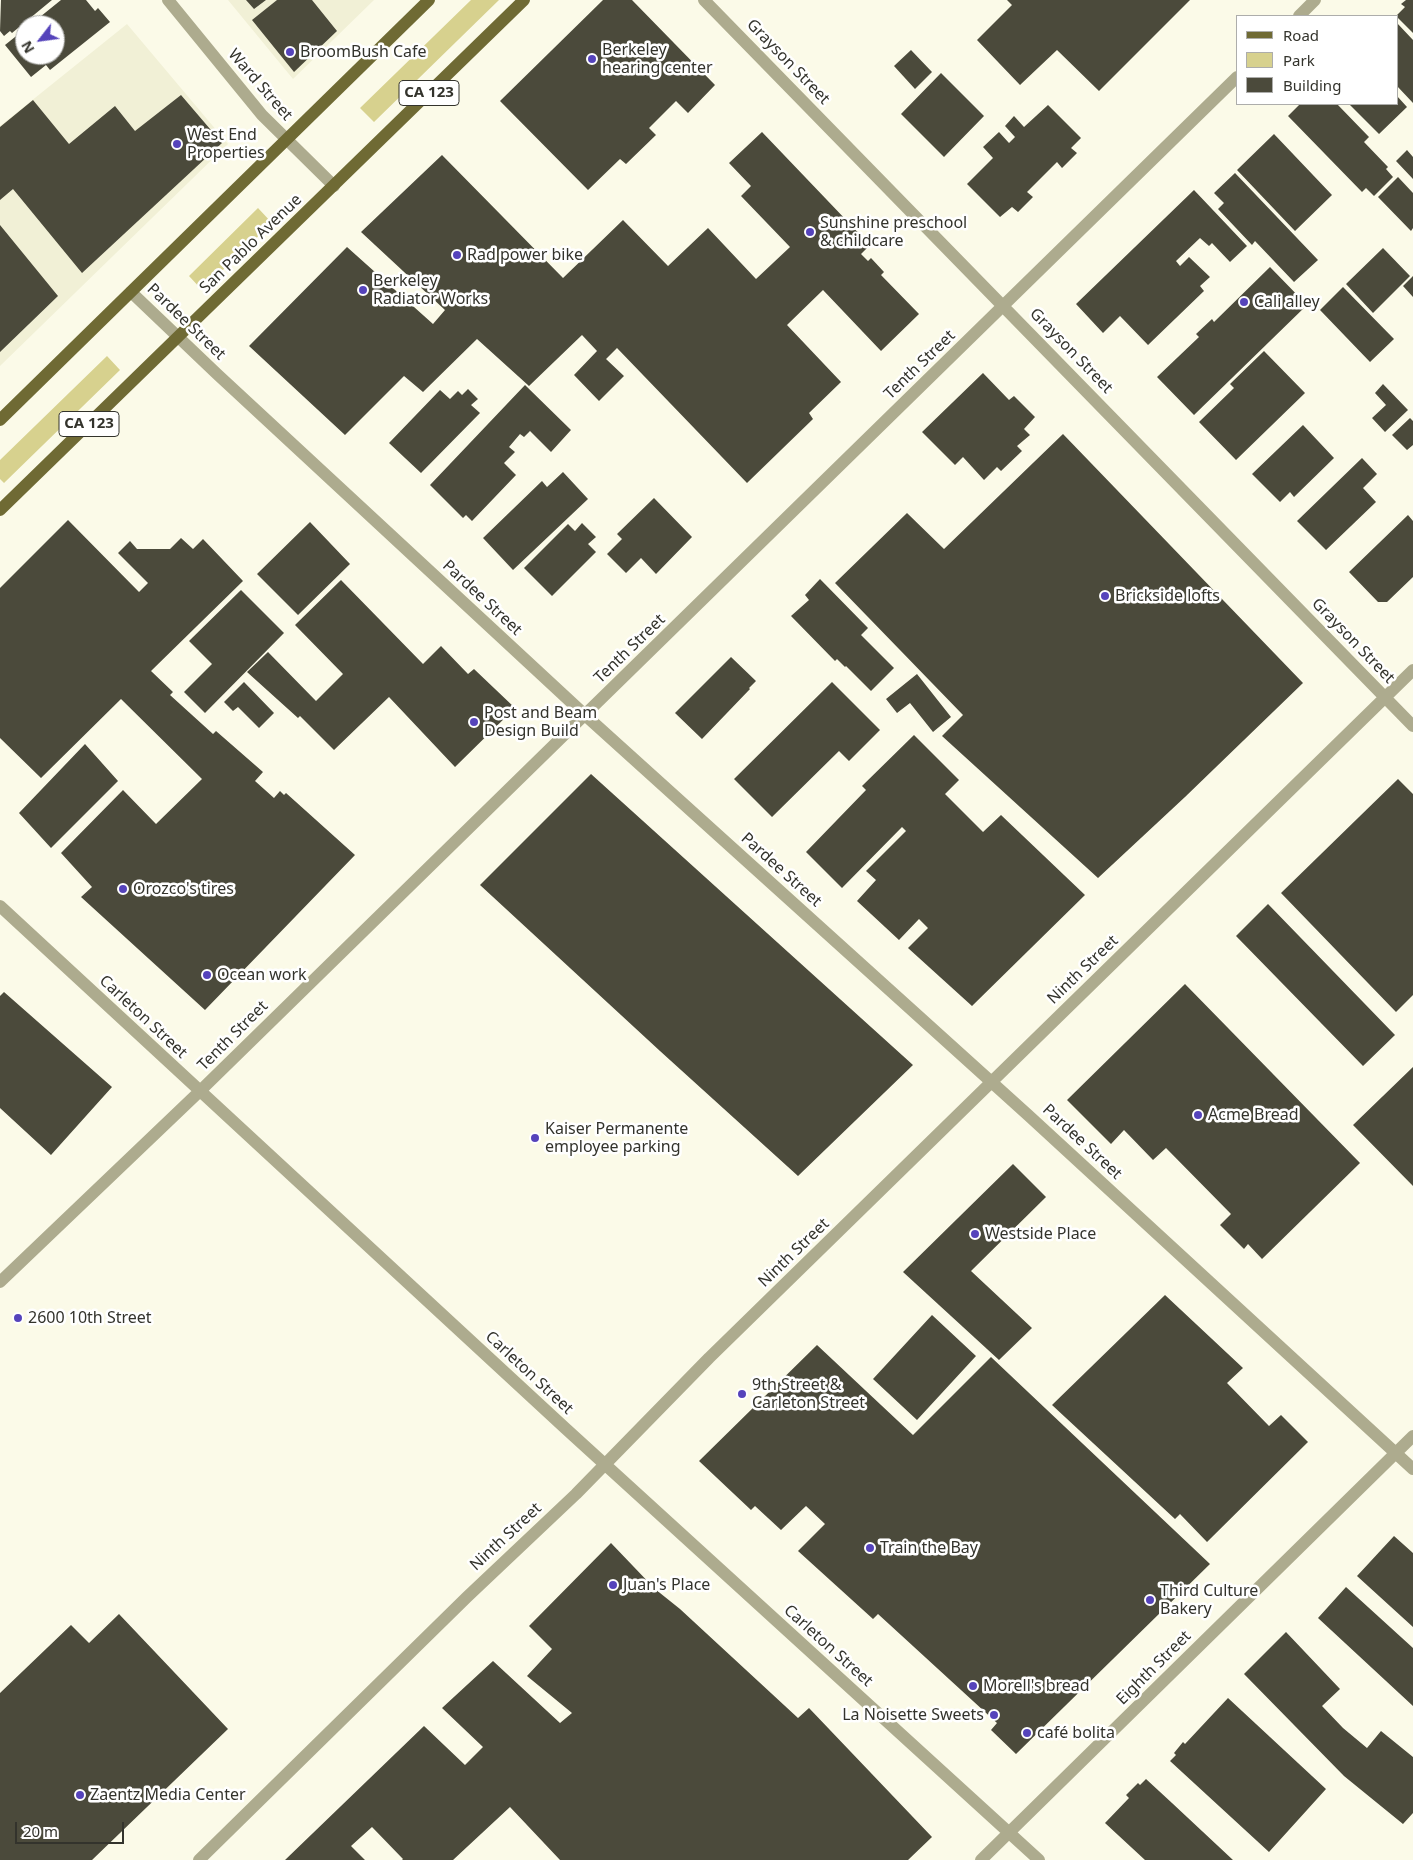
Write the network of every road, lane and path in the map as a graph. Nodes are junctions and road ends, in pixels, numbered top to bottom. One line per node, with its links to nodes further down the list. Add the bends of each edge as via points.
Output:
1 (168, 0): 8 (street, Ward Street)
2 (429, 0): 8 (main road)
3 (524, 0): 9 (main road, San Pablo Avenue / CA 123)
4 (704, 0): 11 (street, Grayson Street)
5 (1315, 0): 6 (street)
6 (1300, 15)
7 (1236, 78): 11 (street, Tenth Street)
8 (286, 139): 9 (street, Ward Street); 10 (main road)
9 (334, 186): 12 (main road, San Pablo Avenue / CA 123)
10 (131, 292): 12 (street, Pardee Street); 13 (main road)
11 (1004, 305): 16 (street, Grayson Street); 17 (street, Tenth Street)
12 (178, 338): 14 (main road, San Pablo Avenue / CA 123); 17 (street, Pardee Street)
13 (0, 420)
14 (0, 510)
15 (1413, 670): 16 (street, Ninth Street)
16 (1385, 698): 18 (street, Grayson Street); 20 (street, Ninth Street)
17 (585, 716): 20 (street, Pardee Street); 21 (street, Tenth Street)
18 (1413, 726)
19 (0, 906): 21 (street, Carleton Street)
20 (992, 1082): 24 (street, Pardee Street); 25 (street, Ninth Street)
21 (200, 1091): 22 (street, Tenth Street); 25 (street, Carleton Street)
22 (0, 1282)
23 (1413, 1436): 24 (street, Eighth Street)
24 (1395, 1453): 26 (street, Pardee Street); 27 (street, Eighth Street)
25 (605, 1464): 27 (street, Carleton Street); 28 (street, Ninth Street)
26 (1413, 1469)
27 (1009, 1833): 29 (street, Eighth Street); 30 (street, Carleton Street)
28 (199, 1860)
29 (981, 1860)
30 (1039, 1860)

